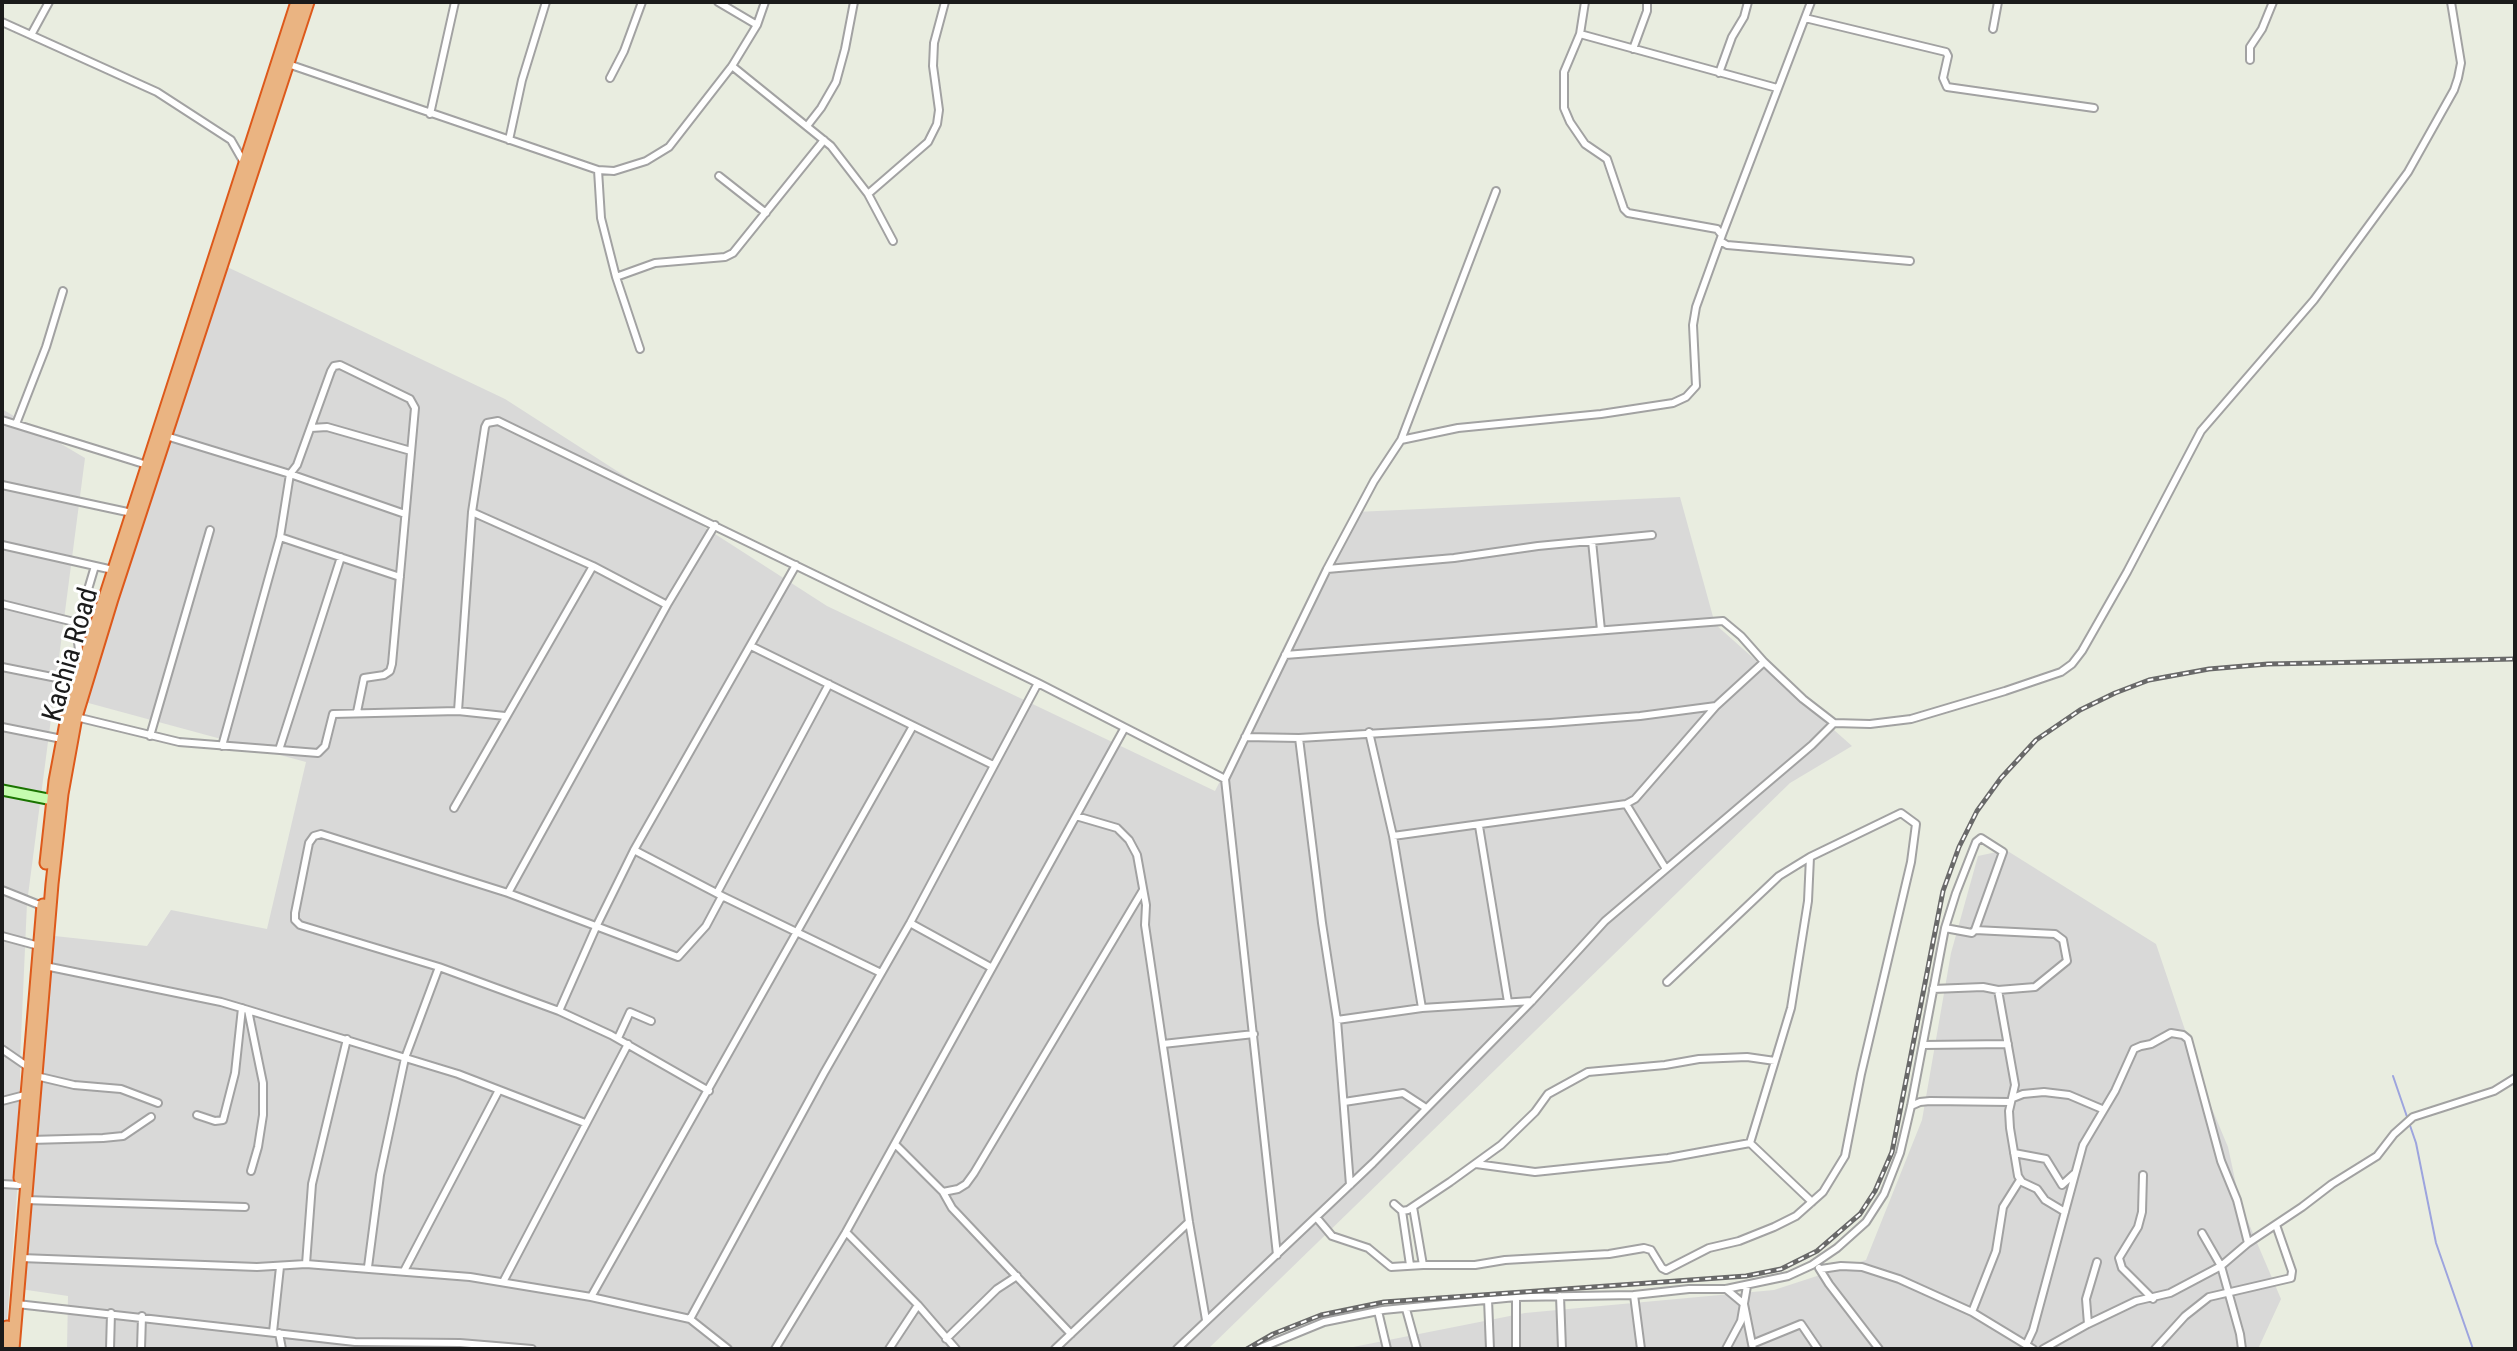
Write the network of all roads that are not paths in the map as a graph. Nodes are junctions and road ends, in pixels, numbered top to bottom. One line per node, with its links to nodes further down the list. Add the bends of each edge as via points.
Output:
1 (49, 2): 23 (street)
2 (297, 2): 36 (highway, Kachia Road)
3 (308, 2): 26 (highway, Kachia Road)
4 (455, 2): 32 (street)
5 (546, 2): 34 (street)
6 (642, 2): 29 (street)
7 (718, 2): 20 (street)
8 (765, 2): 20 (street)
9 (854, 2): 33 (street, via 836,82)
10 (945, 2): 40 (street, via 934,43 937,124 928,142)
11 (1585, 2): 22 (street)
12 (1647, 2): 24 (street)
13 (1748, 2): 28 (street)
14 (1811, 2): 18 (street)
15 (1998, 2): 21 (street)
16 (2273, 2): 25 (street, via 2250,47)
17 (2451, 2): 91 (street, via 2461,63 2458,78 2408,172 2314,300 2194,442 2072,664 2005,691 1897,722)
18 (1805, 18): 30 (street); 31 (street, via 1946,52 1947,87)
19 (2, 22): 23 (street)
20 (757, 25): 27 (street)
21 (1993, 29)
22 (1580, 34): 24 (street); 42 (street, via 1564,72 1564,108 1585,144 1607,159 1624,209 1717,229)
23 (31, 35): 36 (street, via 157,92 231,140)
24 (1633, 49): 28 (street)
25 (2250, 60)
26 (288, 64): 32 (street); 51 (highway, Kachia Road)
27 (732, 66): 33 (street); 37 (street, via 658,156 630,168)
28 (1719, 73): 30 (street)
29 (610, 78)
30 (1777, 88): 42 (street)
31 (2094, 108)
32 (430, 114): 34 (street)
33 (807, 126): 35 (street)
34 (509, 140): 37 (street)
35 (824, 140): 40 (street); 41 (street)
36 (245, 165): 54 (highway, Kachia Road)
37 (598, 170): 45 (street, via 601,218)
38 (719, 176): 41 (street)
39 (1496, 191): 52 (street)
40 (868, 194): 43 (street)
41 (766, 213): 45 (street, via 740,247 725,257 655,263)
42 (1722, 238): 44 (street, via 1727,245); 52 (street, via 1696,307 1696,386 1686,397 1643,408 1458,428)
43 (893, 241)
44 (1910, 261)
45 (616, 277): 47 (street)
46 (63, 291): 49 (street)
47 (640, 349)
48 (2, 420): 49 (street)
49 (16, 424): 54 (street)
50 (311, 428): 53 (street, via 327,427); 53 (street, via 331,371 340,365 413,400); 55 (street)
51 (166, 436): 55 (street); 78 (highway, Kachia Road)
52 (1401, 440): 70 (street)
53 (411, 451): 59 (street)
54 (147, 465): 58 (highway, Kachia Road)
55 (290, 474): 59 (street); 63 (street)
56 (2, 485): 58 (street)
57 (472, 512): 60 (street, via 485,427 498,421); 69 (street); 87 (street)
58 (132, 513): 71 (highway, Kachia Road)
59 (405, 514): 72 (street)
60 (715, 525): 67 (street); 74 (street)
61 (210, 530): 96 (street)
62 (1652, 535): 64 (street)
63 (280, 537): 66 (street); 100 (street)
64 (1592, 541): 70 (street); 76 (street)
65 (2, 545): 68 (street)
66 (341, 557): 72 (street); 101 (street)
67 (796, 565): 77 (street); 84 (street)
68 (95, 566): 71 (street); 75 (street)
69 (593, 566): 74 (street); 89 (street)
70 (1327, 569): 79 (street)
71 (113, 570): 78 (highway, Kachia Road)
72 (400, 577): 88 (street, via 390,671 364,678)
73 (2, 604): 75 (street)
74 (667, 605): 116 (street)
75 (78, 623): 82 (street)
76 (1601, 630): 79 (street); 80 (street, via 1723,621)
77 (751, 646): 85 (street); 111 (street)
78 (91, 654): 82 (highway, Kachia Road); 90 (highway, Kachia Road)
79 (1285, 655): 97 (street)
80 (1764, 662): 86 (street); 91 (street)
81 (2, 667): 83 (street)
82 (81, 667): 83 (highway, Kachia Road)
83 (77, 682): 99 (highway, Kachia Road)
84 (1038, 683): 94 (street); 102 (street)
85 (829, 684): 92 (street); 117 (street)
86 (1716, 706): 95 (street, via 1550,723); 106 (street)
87 (458, 711): 88 (street); 89 (street)
88 (357, 712): 101 (street, via 333,714 325,746 318,753)
89 (505, 716): 107 (street)
90 (76, 717): 96 (street); 126 (highway, Kachia Road, via 59,810)
91 (1834, 723): 113 (street)
92 (913, 726): 102 (street); 123 (street)
93 (2, 727): 99 (street)
94 (1124, 729): 103 (street); 108 (street)
95 (1369, 732): 98 (street); 110 (street)
96 (150, 736): 100 (street)
97 (1245, 737): 98 (street); 103 (street)
98 (1299, 738): 138 (street)
99 (62, 739): 105 (highway, Kachia Road)
100 (222, 746): 101 (street)
101 (279, 750)
102 (993, 765): 119 (street)
103 (1225, 779): 140 (street)
104 (2, 790): 105 (street)
105 (53, 800): 118 (highway, Kachia Road)
106 (1626, 804): 109 (street); 113 (street)
107 (454, 808)
108 (1076, 816): 114 (street, via 1117,828 1129,840); 128 (street)
109 (1479, 826): 110 (street); 134 (street)
110 (1393, 836): 135 (street)
111 (634, 850): 117 (street); 120 (street)
112 (1810, 857): 130 (street, via 1779,876); 149 (street, via 1791,1008); 179 (street, via 1901,813 1916,824 1845,1156)
113 (1666, 869): 133 (street, via 1605,921)
114 (1143, 889): 144 (street); 177 (street, via 974,1173 958,1189)
115 (2, 890): 118 (street)
116 (508, 893): 120 (street); 127 (street, via 314,836 295,920)
117 (720, 895): 120 (street, via 706,926 678,957); 123 (street)
118 (42, 906): 125 (highway, Kachia Road)
119 (910, 923): 128 (street); 129 (street)
120 (597, 925): 137 (street)
121 (1945, 928): 122 (street); 122 (street, via 1981,838 2003,852); 131 (street)
122 (1975, 930): 132 (street, via 2055,934 2063,940 2067,961 2043,981 2035,987)
123 (798, 932): 129 (street); 153 (street)
124 (2, 936): 125 (street)
125 (39, 946): 150 (highway, Kachia Road)
126 (45, 966): 136 (street); 150 (highway, Kachia Road)
127 (439, 967): 137 (street); 148 (street)
128 (992, 968): 167 (street)
129 (881, 973): 222 (street)
130 (1667, 982)
131 (1933, 989): 132 (street); 146 (street)
132 (1998, 990): 145 (street)
133 (1532, 1001): 134 (street); 160 (street)
134 (1508, 1002): 135 (street)
135 (1422, 1008): 138 (street)
136 (245, 1009): 142 (street); 162 (street, via 223,1120); 170 (street, via 263,1083 263,1115)
137 (559, 1011): 141 (street)
138 (1337, 1020): 157 (street)
139 (651, 1021): 141 (street, via 630,1012)
140 (1254, 1034): 144 (street); 191 (street)
141 (618, 1038): 143 (street)
142 (347, 1039): 148 (street); 194 (street, via 312,1184)
143 (628, 1044): 153 (street); 164 (street)
144 (1163, 1044): 186 (street)
145 (2008, 1044): 146 (street); 155 (street, via 2015,1085)
146 (1923, 1045): 159 (street)
147 (2, 1049): 150 (street)
148 (405, 1058): 152 (street); 200 (street, via 380,1175)
149 (1775, 1061): 166 (street); 169 (street, via 1699,1059 1588,1072 1548,1094 1501,1145)
150 (32, 1072): 154 (highway, Kachia Road); 158 (street, via 74,1085 121,1089); 165 (highway, Kachia Road)
151 (2515, 1078): 187 (street, via 2494,1091 2411,1118 2377,1156)
152 (499, 1090): 164 (street); 202 (street)
153 (709, 1091): 210 (street)
154 (25, 1095): 156 (street); 175 (highway, Kachia Road)
155 (2012, 1100): 159 (street); 161 (street, via 2044,1092 2069,1095); 168 (street)
156 (2, 1101)
157 (1344, 1102): 160 (street, via 1403,1093); 176 (street)
158 (158, 1103)
159 (1911, 1106): 197 (street, via 1884,1194 1866,1222)
160 (1426, 1108): 176 (street)
161 (2102, 1109): 171 (street); 190 (street, via 2134,1049 2171,1033 2187,1037)
162 (197, 1115)
163 (151, 1117): 165 (street, via 123,1136)
164 (585, 1123): 204 (street)
165 (30, 1140): 178 (highway, Kachia Road)
166 (1750, 1143): 169 (street, via 1535,1172); 179 (street)
167 (895, 1144): 177 (street); 188 (street)
168 (2014, 1153): 171 (street, via 2046,1159 2062,1185); 173 (street)
169 (1475, 1164): 182 (street)
170 (251, 1171)
171 (2075, 1173): 184 (street)
172 (2143, 1175): 213 (street, via 2138,1227 2119,1258 2122,1268)
173 (2020, 1180): 184 (street); 219 (street, via 2003,1207 1996,1251)
174 (2, 1184): 175 (street)
175 (19, 1185): 227 (highway, Kachia Road)
176 (1350, 1185): 185 (street)
177 (943, 1192): 203 (street)
178 (25, 1200): 181 (street); 192 (highway, Kachia Road)
179 (1812, 1202): 196 (street, via 1774,1227 1709,1248 1666,1270 1644,1248)
180 (1394, 1204): 183 (street)
181 (245, 1207)
182 (1413, 1207): 183 (street); 196 (street)
183 (1402, 1211): 195 (street)
184 (2065, 1212): 229 (street)
185 (1316, 1217): 191 (street); 195 (street, via 1332,1236 1368,1248 1391,1267)
186 (1189, 1222): 223 (street); 226 (street)
187 (2276, 1225): 190 (street); 207 (street, via 2291,1278)
188 (846, 1232): 216 (street); 240 (street)
189 (2202, 1233): 198 (street)
190 (2248, 1243): 198 (street)
191 (1277, 1255): 223 (street)
192 (21, 1258): 199 (street); 214 (highway, Kachia Road)
193 (2097, 1262): 224 (street, via 2086,1299)
194 (306, 1264): 199 (street); 200 (street)
195 (1410, 1265): 196 (street)
196 (1423, 1265)
197 (1812, 1265): 201 (street); 205 (street)
198 (2221, 1266): 207 (street); 213 (street)
199 (280, 1267): 225 (street)
200 (368, 1267): 202 (street)
201 (1821, 1269): 219 (street, via 1862,1267); 254 (street)
202 (404, 1271): 204 (street)
203 (1017, 1276): 226 (street); 228 (street)
204 (503, 1282): 210 (street)
205 (1747, 1286): 206 (street); 215 (street)
206 (1726, 1289): 208 (street); 215 (street)
207 (2228, 1292): 257 (street, via 2201,1302); 258 (street)
208 (1634, 1295): 209 (street); 251 (street)
209 (1560, 1296): 211 (street); 250 (street)
210 (591, 1297): 222 (street)
211 (1516, 1297): 212 (street); 249 (street)
212 (1488, 1299): 217 (street); 248 (street)
213 (2153, 1299): 224 (street, via 2136,1301)
214 (17, 1304): 220 (street); 234 (highway, Kachia Road)
215 (1744, 1304): 232 (street); 252 (street)
216 (918, 1305): 228 (street); 241 (street)
217 (1406, 1309): 218 (street); 247 (street)
218 (1378, 1311): 245 (street, via 1324,1322); 246 (street)
219 (1972, 1312): 229 (street)
220 (111, 1313): 221 (street); 235 (street)
221 (142, 1316): 225 (street); 236 (street)
222 (690, 1319): 239 (street)
223 (1206, 1320): 244 (street)
224 (2088, 1324): 256 (street)
225 (276, 1332): 230 (street); 237 (street)
226 (1071, 1334): 243 (street)
227 (4, 1335): 233 (highway, Kachia Road)
228 (946, 1339): 242 (street)
229 (2026, 1345): 255 (street)
230 (356, 1346): 231 (street)
231 (392, 1346): 238 (street, via 460,1343)
232 (1753, 1346): 253 (street, via 1801,1324)
233 (5, 1349)
234 (13, 1349)
235 (110, 1349)
236 (141, 1349)
237 (282, 1349)
238 (532, 1349)
239 (728, 1349)
240 (775, 1349)
241 (889, 1349)
242 (956, 1349)
243 (1055, 1349)
244 (1177, 1349)
245 (1258, 1349)
246 (1387, 1349)
247 (1417, 1349)
248 (1490, 1349)
249 (1516, 1349)
250 (1562, 1349)
251 (1641, 1349)
252 (1726, 1349)
253 (1818, 1349)
254 (1879, 1349)
255 (2033, 1349)
256 (2043, 1349)
257 (2155, 1349)
258 (2242, 1349)

